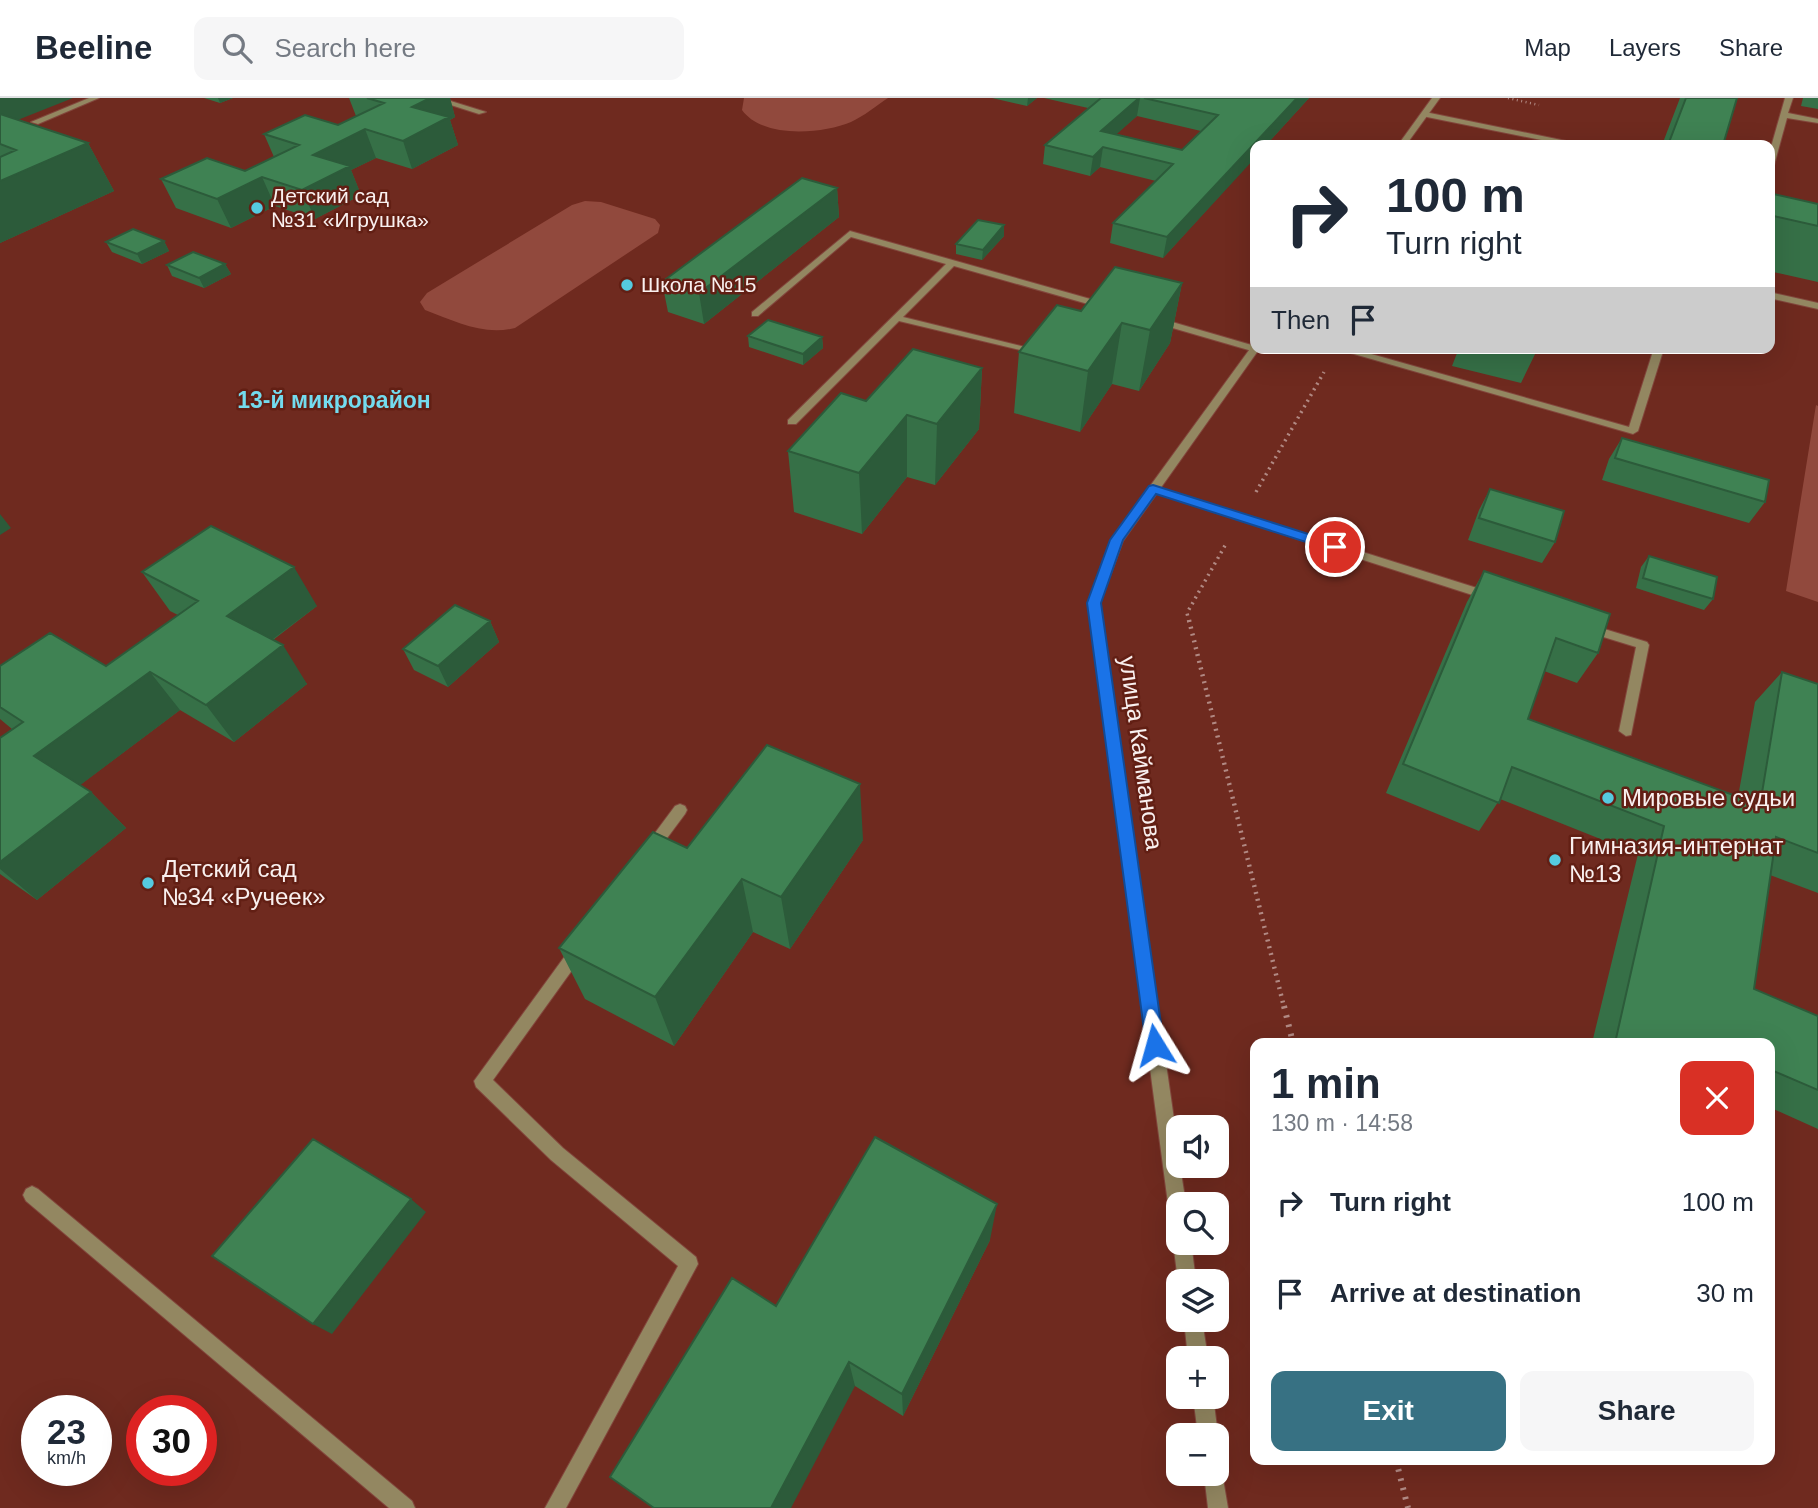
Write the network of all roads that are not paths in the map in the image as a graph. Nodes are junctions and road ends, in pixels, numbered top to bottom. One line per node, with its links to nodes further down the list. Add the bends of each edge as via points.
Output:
1 (95, 98): 9 (street)
2 (433, 98): 5 (street)
3 (1436, 98): 6 (street)
4 (1789, 98): 7 (street)
5 (482, 112)
6 (1425, 114): 10 (street); 11 (street)
7 (1785, 115): 8 (street); 12 (street)
8 (1818, 121)
9 (35, 122)
10 (1406, 140)
11 (1552, 140)
12 (1775, 149)
13 (952, 262): 15 (street); 19 (street, via 850,234); 21 (street)
14 (1775, 296): 16 (street)
15 (1086, 300): 17 (street); 18 (street)
16 (1818, 306)
17 (1112, 308)
18 (1077, 310)
19 (755, 314)
20 (1138, 315): 23 (street)
21 (896, 318): 22 (street, via 1036,355); 27 (street)
22 (1045, 346)
23 (1250, 348)
24 (1251, 354): 28 (street, улица Кайманова)
25 (1359, 354): 26 (street, via 1633,431)
26 (1657, 354)
27 (792, 422)
28 (1153, 489): 29 (street); 35 (street, улица Кайманова, via 1117,540 1094,603)
29 (1505, 601)
30 (1580, 625): 31 (street, via 1643,645)
31 (1626, 732)
32 (680, 810): 33 (street)
33 (639, 866)
34 (589, 934): 39 (street, via 482,1081 557,1154 689,1264)
35 (1175, 1192)
36 (32, 1195): 38 (street)
37 (1216, 1486): 40 (street)
38 (405, 1508)
39 (555, 1508)
40 (1219, 1508)

